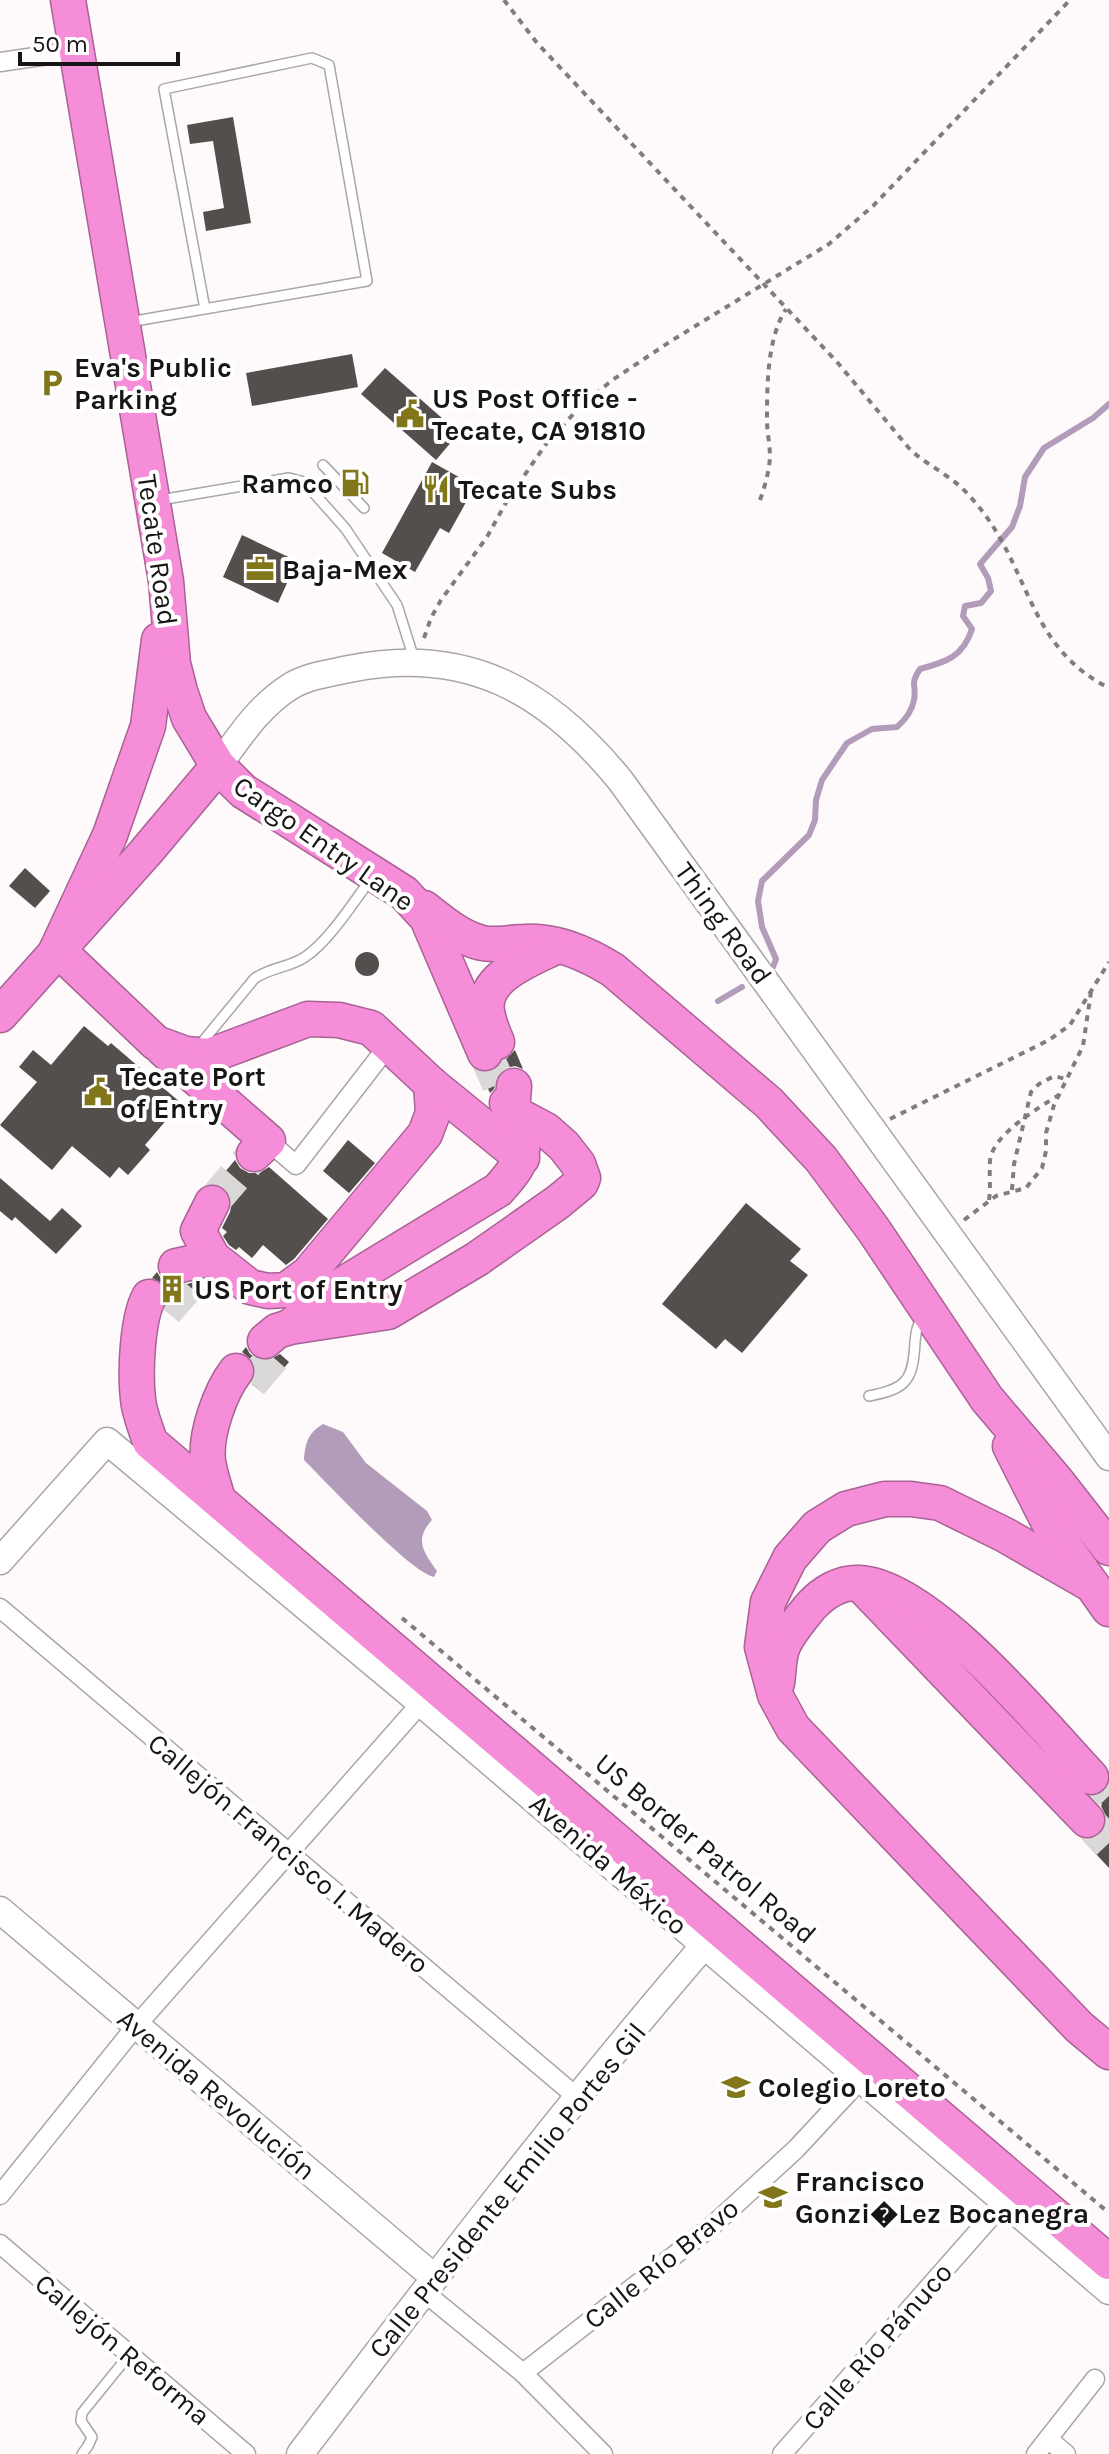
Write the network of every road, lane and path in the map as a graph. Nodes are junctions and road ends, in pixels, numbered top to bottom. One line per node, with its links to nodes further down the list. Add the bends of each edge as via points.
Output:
1 (68, 0): 4 (highway, Tecate Road)
2 (504, 0): 6 (path, via 537,43)
3 (1070, 0): 6 (path, via 873,206 829,244)
4 (75, 51): 5 (street); 9 (highway, Tecate Road)
5 (0, 62)
6 (762, 285): 8 (path); 15 (path, via 611,381 578,409 546,444 441,600)
7 (205, 309): 7 (lane, via 367,281 329,65 312,58 164,89); 9 (lane)
8 (786, 309): 11 (path, via 777,323 771,361 770,457); 16 (path, via 920,460 973,498 1057,649)
9 (122, 323): 12 (highway, Tecate Road)
10 (323, 465): 13 (lane)
11 (760, 500)
12 (152, 501): 14 (highway, Tecate Road); 15 (lane, via 289,478 304,482 345,528 397,605)
13 (364, 508)
14 (166, 581): 17 (highway, Tecate Road, via 180,691 189,718); 21 (highway, via 148,726 110,835)
15 (415, 663): 17 (street, Thing Road, via 372,664 293,685 258,711); 32 (street, Thing Road, via 453,667 521,691 578,732 698,885)
16 (1109, 688)
17 (218, 766): 18 (highway, Cargo Entry Lane, via 243,791); 21 (highway)
18 (375, 874): 19 (highway, Cargo Entry Lane); 27 (lane, via 317,949 293,965 264,971 254,979)
19 (404, 893): 20 (highway, via 478,943); 20 (highway, Cargo Entry Lane, via 427,918 492,1050 489,993 514,968)
20 (557, 946): 40 (highway, via 587,954 613,970 769,1103 821,1159)
21 (57, 949): 24 (highway); 25 (highway)
22 (1109, 962): 23 (path)
23 (1091, 992): 28 (path, via 1083,1046); 32 (path, via 1070,1025 1049,1040)
24 (0, 1015)
25 (156, 1043): 27 (highway); 33 (highway)
26 (388, 1046): 27 (highway, via 371,1028 308,1019 209,1056); 29 (highway); 33 (street, via 296,1165)
27 (192, 1054)
28 (1066, 1079): 30 (path); 31 (path, via 1054,1076 1039,1084 1031,1092)
29 (431, 1084): 34 (highway); 37 (highway, via 433,1113 425,1134 308,1274 286,1290 250,1287 194,1268 198,1231)
30 (1059, 1095): 31 (path); 35 (path, via 1046,1133 1042,1168 1026,1188)
31 (1026, 1117): 35 (path); 36 (path, via 994,1146)
32 (869, 1128): 38 (street, Thing Road)
33 (261, 1147)
34 (522, 1158): 34 (highway, via 521,1132 509,1096 564,1146 583,1178 477,1259 388,1312 278,1340 332,1291 498,1190)
35 (1012, 1190): 36 (path)
36 (989, 1200): 38 (path)
37 (212, 1203)
38 (947, 1235): 44 (street, Thing Road)
39 (157, 1304): 45 (highway, via 150,1442)
40 (929, 1311): 42 (lane, via 916,1330 906,1382); 43 (highway)
41 (244, 1377): 45 (highway, via 243,1400 230,1438 231,1465)
42 (869, 1396)
43 (987, 1399): 46 (highway); 49 (highway, via 1051,1527)
44 (1109, 1457)
45 (218, 1499): 58 (highway)
46 (1109, 1548)
47 (0, 1561): 53 (street, Avenida México, via 107,1441)
48 (859, 1583): 52 (highway, via 838,1586 802,1616 782,1648); 54 (highway, via 899,1594 937,1619); 55 (highway)
49 (1101, 1597): 52 (highway, via 1005,1535 940,1503 885,1499 846,1509 817,1527 790,1558 768,1602 762,1647)
50 (0, 1608): 56 (street, Callejón Francisco I. Madero)
51 (400, 1617): 65 (path, US Border Patrol Road)
52 (775, 1695): 60 (highway, via 793,1728 1079,2027)
53 (421, 1703): 56 (street); 58 (street, Avenida México)
54 (1091, 1777)
55 (1087, 1820)
56 (289, 1852): 59 (street); 62 (street, Callejón Francisco I. Madero)
57 (0, 1910): 59 (street, Avenida Revolución)
58 (711, 1938): 61 (street, Avenida México); 62 (street, Calle Presidente Emilio Portes Gil); 67 (highway)
59 (136, 2026): 63 (street); 68 (street, Avenida Revolución)
60 (1109, 2052)
61 (861, 2079): 64 (street, Avenida México); 71 (street, Calle Río Bravo, via 796,2149 712,2226)
62 (578, 2098): 68 (street, Calle Presidente Emilio Portes Gil)
63 (0, 2195)
64 (1004, 2202): 69 (street, Avenida México); 78 (street, Calle Río Pánuco)
65 (1109, 2213)
66 (0, 2244): 70 (street, Callejón Reforma)
67 (1109, 2262)
68 (429, 2285): 71 (street); 76 (street, Calle Presidente Emilio Portes Gil)
69 (1109, 2291)
70 (129, 2355): 74 (lane, via 82,2413 92,2437); 75 (street, Callejón Reforma)
71 (523, 2373): 77 (street)
72 (1095, 2379): 73 (street)
73 (1048, 2439): 79 (street); 80 (street)
74 (82, 2454)
75 (246, 2454)
76 (300, 2454)
77 (603, 2454)
78 (782, 2454)
79 (1036, 2454)
80 (1066, 2454)

